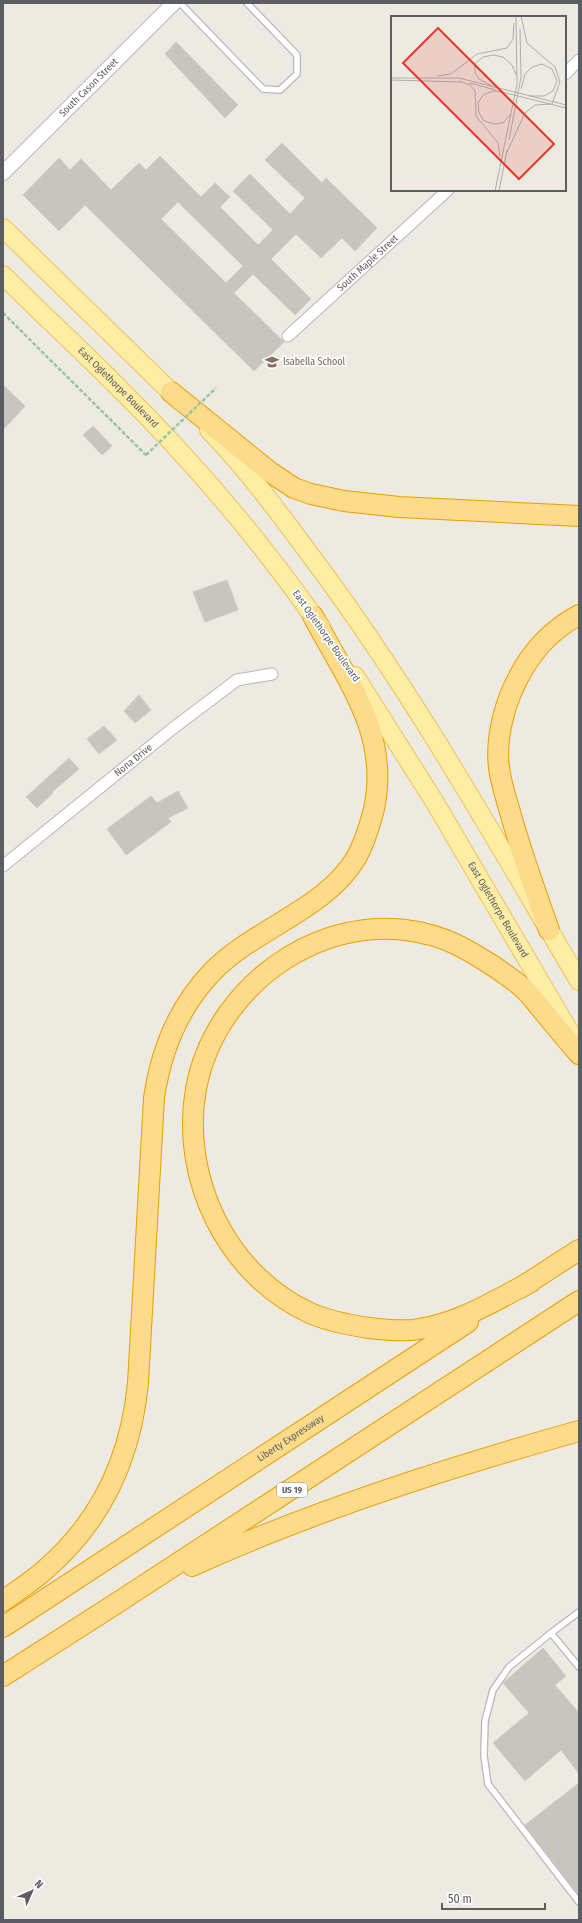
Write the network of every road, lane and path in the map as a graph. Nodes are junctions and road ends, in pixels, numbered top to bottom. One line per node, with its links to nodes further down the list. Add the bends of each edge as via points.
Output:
1 (174, 3): 6 (street, South Cason Street)
2 (180, 3): 3 (lane, via 263,89 280,90 297,74 297,55)
3 (247, 3)
4 (579, 60): 5 (street)
5 (566, 73)
6 (3, 173)
7 (447, 191): 11 (street, South Maple Street)
8 (3, 228): 13 (main road)
9 (3, 275): 16 (main road, East Oglethorpe Boulevard, via 116,384 179,450)
10 (3, 313): 12 (path, bridge, via 146,455)
11 (288, 336)
12 (216, 388)
13 (171, 392): 14 (highway, via 270,472 294,488 311,494 344,501 399,507); 19 (main road, via 212,434 271,502 365,629 455,770)
14 (579, 516)
15 (579, 615): 19 (highway, via 557,630 528,661 516,680 508,700 499,742 499,767 519,846)
16 (313, 616): 21 (main road, East Oglethorpe Boulevard, via 354,675 434,801); 27 (highway, via 358,700 373,741 377,773 370,826 356,858 330,889 227,958 199,987 177,1021 162,1058 154,1098 138,1383 127,1445 101,1504 76,1539 46,1569)
17 (272, 674): 18 (street, Nona Drive, via 237,680 172,728)
18 (3, 866)
19 (549, 930): 20 (main road)
20 (579, 981)
21 (579, 1049)
22 (579, 1054): 24 (highway, via 524,989 481,959 449,941 434,937 392,930 368,930 322,940 295,952 256,980 238,1000 211,1042 196,1088 193,1118 198,1174 218,1225 233,1248 264,1283 304,1310 357,1326 384,1330 418,1330 454,1321)
23 (579, 1250): 24 (highway, Liberty Expressway)
24 (531, 1282): 30 (highway, Liberty Expressway)
25 (578, 1303): 28 (highway, US 19)
26 (579, 1431): 28 (highway, via 496,1454 290,1526 223,1552)
27 (3, 1601)
28 (120, 1602): 33 (highway, US 19)
29 (579, 1612): 31 (lane)
30 (3, 1627)
31 (552, 1633): 32 (lane); 34 (lane, via 509,1667 493,1690 485,1721 484,1756 488,1784)
32 (579, 1667)
33 (3, 1676)
34 (579, 1902)

